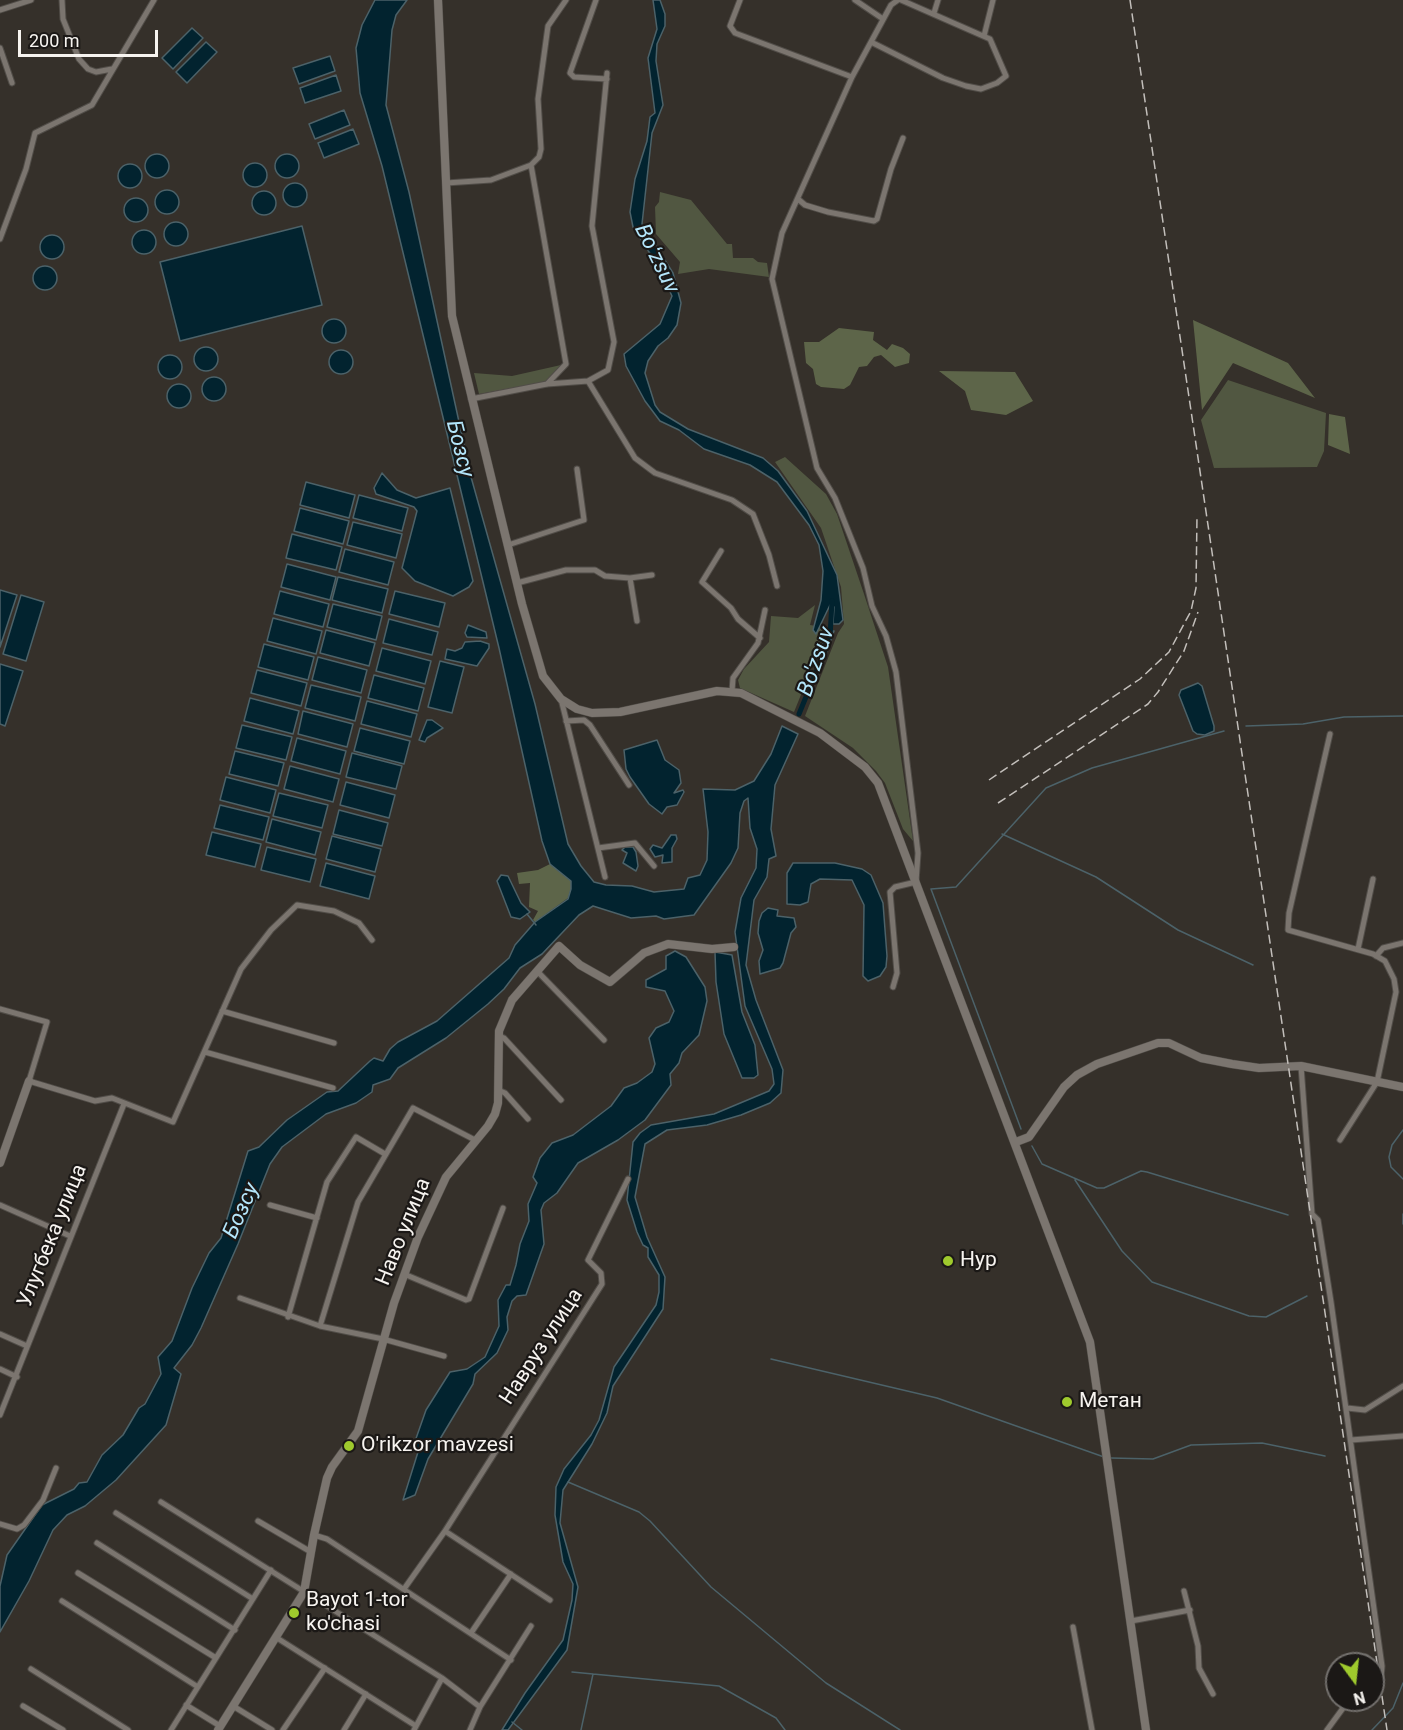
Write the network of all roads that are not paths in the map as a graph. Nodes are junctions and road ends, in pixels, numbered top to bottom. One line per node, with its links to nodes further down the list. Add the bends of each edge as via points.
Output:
1 (31, 0): 12 (street)
2 (62, 0): 18 (street, via 63,19 79,58 96,72)
3 (154, 0): 18 (street)
4 (438, 0): 23 (main road)
5 (566, 0): 22 (street, via 548,26 538,99 541,149)
6 (596, 0): 26 (street, via 570,74 607,76 592,226 614,348 608,370)
7 (740, 0): 19 (street, via 730,26 735,33)
8 (855, 0): 14 (street)
9 (938, 0): 13 (street)
10 (993, 0): 15 (street)
11 (897, 1): 13 (street); 14 (street)
12 (0, 10)
13 (934, 13): 15 (street)
14 (884, 19): 16 (street)
15 (984, 36): 16 (street, via 990,39 1006,76 981,89 943,78)
16 (871, 42): 19 (street)
17 (0, 48): 20 (street)
18 (112, 69): 25 (street, via 89,107 35,132)
19 (852, 77): 24 (street)
20 (12, 83)
21 (903, 138): 24 (street, via 878,219 828,212)
22 (531, 165): 23 (street, via 491,180); 27 (street, via 566,364)
23 (446, 183): 28 (main road, via 451,305)
24 (798, 199): 48 (street, via 782,233 772,279 813,457 823,483 835,498 863,568 896,672 918,835)
25 (0, 239)
26 (588, 381): 27 (street); 35 (street, via 634,458 655,473 732,500 753,514)
27 (547, 384): 28 (street)
28 (471, 399): 30 (main road)
29 (577, 469): 30 (street, via 584,520)
30 (508, 545): 34 (main road)
31 (721, 551): 38 (street, via 702,582)
32 (652, 575): 33 (street)
33 (630, 578): 34 (street, via 605,576 595,570 566,570); 37 (street)
34 (517, 583): 40 (main road, via 539,668)
35 (777, 586)
36 (765, 610): 38 (street)
37 (637, 621)
38 (760, 638): 39 (street, via 733,678)
39 (732, 691): 40 (main road, via 602,714 584,712); 48 (main road, via 807,724 865,767 883,794)
40 (561, 699): 41 (street)
41 (566, 721): 43 (street, via 584,720 590,725); 44 (street)
42 (1330, 734): 52 (street, via 1288,930)
43 (629, 784)
44 (598, 848): 45 (street, via 635,843); 46 (street)
45 (654, 866)
46 (605, 877)
47 (1373, 879): 52 (street)
48 (916, 882): 55 (street, via 895,886 890,892 897,973); 74 (main road)
49 (372, 940): 57 (street, via 359,923 334,911 297,905 271,930 241,969)
50 (1403, 943): 53 (street, via 1379,950)
51 (734, 947): 54 (main road, Наво улица, via 668,944 644,952 610,982 580,964 561,946)
52 (1358, 949): 53 (street)
53 (1376, 956): 64 (street, via 1384,961 1394,979 1396,992)
54 (537, 971): 58 (main road, Наво улица, via 504,1014); 59 (street)
55 (893, 987)
56 (0, 1009): 63 (street, via 47,1022)
57 (222, 1011): 60 (street); 61 (street)
58 (499, 1036): 67 (main road, Наво улица); 68 (street)
59 (604, 1040)
60 (334, 1043)
61 (205, 1052): 66 (street); 69 (street, via 173,1122)
62 (1301, 1066): 64 (main road); 71 (main road, via 1246,1066 1201,1058 1169,1043 1154,1044 1077,1075); 95 (street, via 1312,1214 1318,1220)
63 (29, 1082): 69 (street, via 95,1101 112,1098); 77 (main road)
64 (1377, 1082): 65 (main road); 73 (street)
65 (1403, 1087)
66 (333, 1088)
67 (498, 1090): 70 (street); 72 (main road, Наво улица, via 495,1114)
68 (561, 1100)
69 (124, 1104): 83 (street, Улугбека улица)
70 (528, 1119)
71 (1029, 1137): 74 (main road); 76 (main road)
72 (476, 1140): 75 (street, via 413,1108); 84 (main road, Наво улица, via 446,1177)
73 (1340, 1140)
74 (1016, 1142): 76 (main road)
75 (385, 1154): 82 (street, via 356,1137 327,1182); 87 (street, via 358,1202)
76 (1020, 1154): 118 (main road, via 1090,1342)
77 (0, 1163)
78 (628, 1179): 104 (street, Навруз улица, via 588,1260 601,1273 602,1284)
79 (0, 1205): 83 (street)
80 (270, 1205): 82 (street)
81 (503, 1208): 84 (street, via 469,1299)
82 (317, 1218): 86 (street)
83 (69, 1236): 90 (street, Улугбека улица)
84 (404, 1274): 89 (main road, Наво улица)
85 (240, 1298): 86 (street)
86 (288, 1317): 87 (street)
87 (320, 1326): 89 (street)
88 (0, 1334): 90 (street)
89 (383, 1339): 91 (street); 105 (main road, Наво улица, via 358,1431 332,1467)
90 (27, 1346): 93 (street, Улугбека улица)
91 (444, 1356)
92 (0, 1369): 93 (street)
93 (17, 1377): 96 (street, Улугбека улица)
94 (1403, 1386): 95 (street, via 1365,1410)
95 (1347, 1408): 98 (street)
96 (0, 1415)
97 (1403, 1436): 98 (street)
98 (1351, 1440): 124 (street)
99 (56, 1467): 103 (street, via 43,1500 24,1525 17,1529)
100 (161, 1503): 108 (street)
101 (116, 1513): 114 (street)
102 (258, 1521): 107 (street)
103 (0, 1524)
104 (445, 1531): 110 (street); 111 (street, Навруз улица)
105 (314, 1535): 107 (main road, Наво улица); 111 (street, via 327,1539)
106 (97, 1543): 121 (street)
107 (310, 1552): 113 (main road, Наво улица)
108 (270, 1570): 113 (street); 114 (street)
109 (78, 1573): 125 (street)
110 (511, 1574): 115 (street); 122 (street)
111 (404, 1589): 122 (street)
112 (1184, 1591): 117 (street)
113 (304, 1592): 123 (main road, Наво улица); 129 (street)
114 (253, 1599): 121 (street)
115 (550, 1600)
116 (62, 1601): 130 (street)
117 (1190, 1610): 118 (street); 132 (street, via 1199,1668)
118 (1131, 1621): 148 (main road)
119 (531, 1626): 126 (street)
120 (1073, 1627): 147 (street)
121 (235, 1630): 125 (street)
122 (471, 1634): 126 (street)
123 (278, 1638): 127 (street); 135 (main road, Наво улица)
124 (1380, 1652)
125 (216, 1658): 130 (street)
126 (511, 1660): 136 (street)
127 (325, 1668): 131 (street); 144 (street)
128 (31, 1670): 141 (street)
129 (442, 1678): 136 (street); 139 (street)
130 (198, 1687): 133 (street)
131 (366, 1694): 139 (street); 145 (street)
132 (1213, 1694)
133 (186, 1705): 138 (street); 142 (street)
134 (23, 1706): 140 (street)
135 (233, 1706): 138 (main road, Наво улица); 143 (street)
136 (480, 1707): 146 (street)
137 (1340, 1712): 149 (street)
138 (219, 1728)
139 (415, 1728)
140 (63, 1730)
141 (128, 1730)
142 (171, 1730)
143 (272, 1730)
144 (282, 1730)
145 (344, 1730)
146 (470, 1730)
147 (1092, 1730)
148 (1146, 1730)
149 (1327, 1730)

